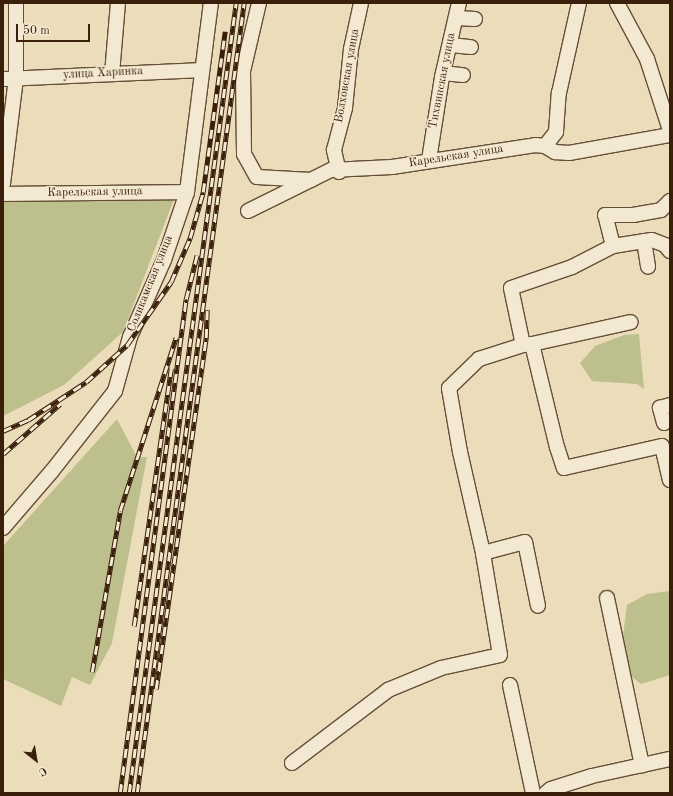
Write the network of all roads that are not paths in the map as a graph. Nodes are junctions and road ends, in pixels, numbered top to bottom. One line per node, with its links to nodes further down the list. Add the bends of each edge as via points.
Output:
1 (16, 3): 17 (street)
2 (118, 3): 15 (street)
3 (211, 3): 13 (street, Соликамская улица)
4 (259, 3): 23 (street, via 243,71 244,154 257,177)
5 (361, 3): 22 (street, Волховская улица, via 351,49 345,108 334,150)
6 (459, 3): 9 (street, Тихвинская улица)
7 (578, 3): 20 (street, via 558,93 556,132)
8 (617, 3): 18 (street, via 647,60)
9 (456, 18): 10 (street); 11 (street, Тихвинская улица)
10 (475, 19)
11 (451, 45): 12 (street); 14 (street, Тихвинская улица)
12 (471, 47)
13 (202, 70): 15 (street, улица Харинка); 25 (street, Соликамская улица)
14 (443, 73): 16 (street); 21 (street, Тихвинская улица)
15 (112, 74): 17 (street, улица Харинка)
16 (463, 75)
17 (9, 78): 24 (street)
18 (670, 130)
19 (670, 135): 20 (street, Карельская улица, via 569,153 555,152)
20 (545, 146): 21 (street, Карельская улица, via 534,145)
21 (429, 160): 22 (street, Карельская улица, via 392,167)
22 (339, 172): 23 (street, Карельская улица, via 331,170)
23 (311, 180): 28 (street, Карельская улица)
24 (3, 184)
25 (187, 192): 26 (street, Карельская улица); 38 (street, Соликамская улица, via 164,260 130,337 115,390 52,471)
26 (3, 194)
27 (670, 201): 30 (street, via 661,210 605,216)
28 (248, 210)
29 (644, 242): 30 (street); 31 (street, via 652,240 665,245); 32 (street)
30 (613, 246): 34 (street, via 572,267 511,288)
31 (670, 251)
32 (648, 267)
33 (631, 322): 34 (street)
34 (527, 345): 37 (street, via 564,468 662,446); 39 (street, via 479,359 449,388 460,452)
35 (670, 405): 36 (street, via 660,408)
36 (664, 423)
37 (670, 480)
38 (3, 528)
39 (483, 553): 41 (street, via 525,542); 44 (street, via 500,655 441,668 388,690)
40 (607, 598): 45 (street)
41 (538, 606)
42 (510, 685): 46 (street)
43 (670, 759): 45 (street)
44 (292, 763)
45 (642, 765): 47 (street, via 592,776 551,789)
46 (533, 793)
47 (546, 793)

